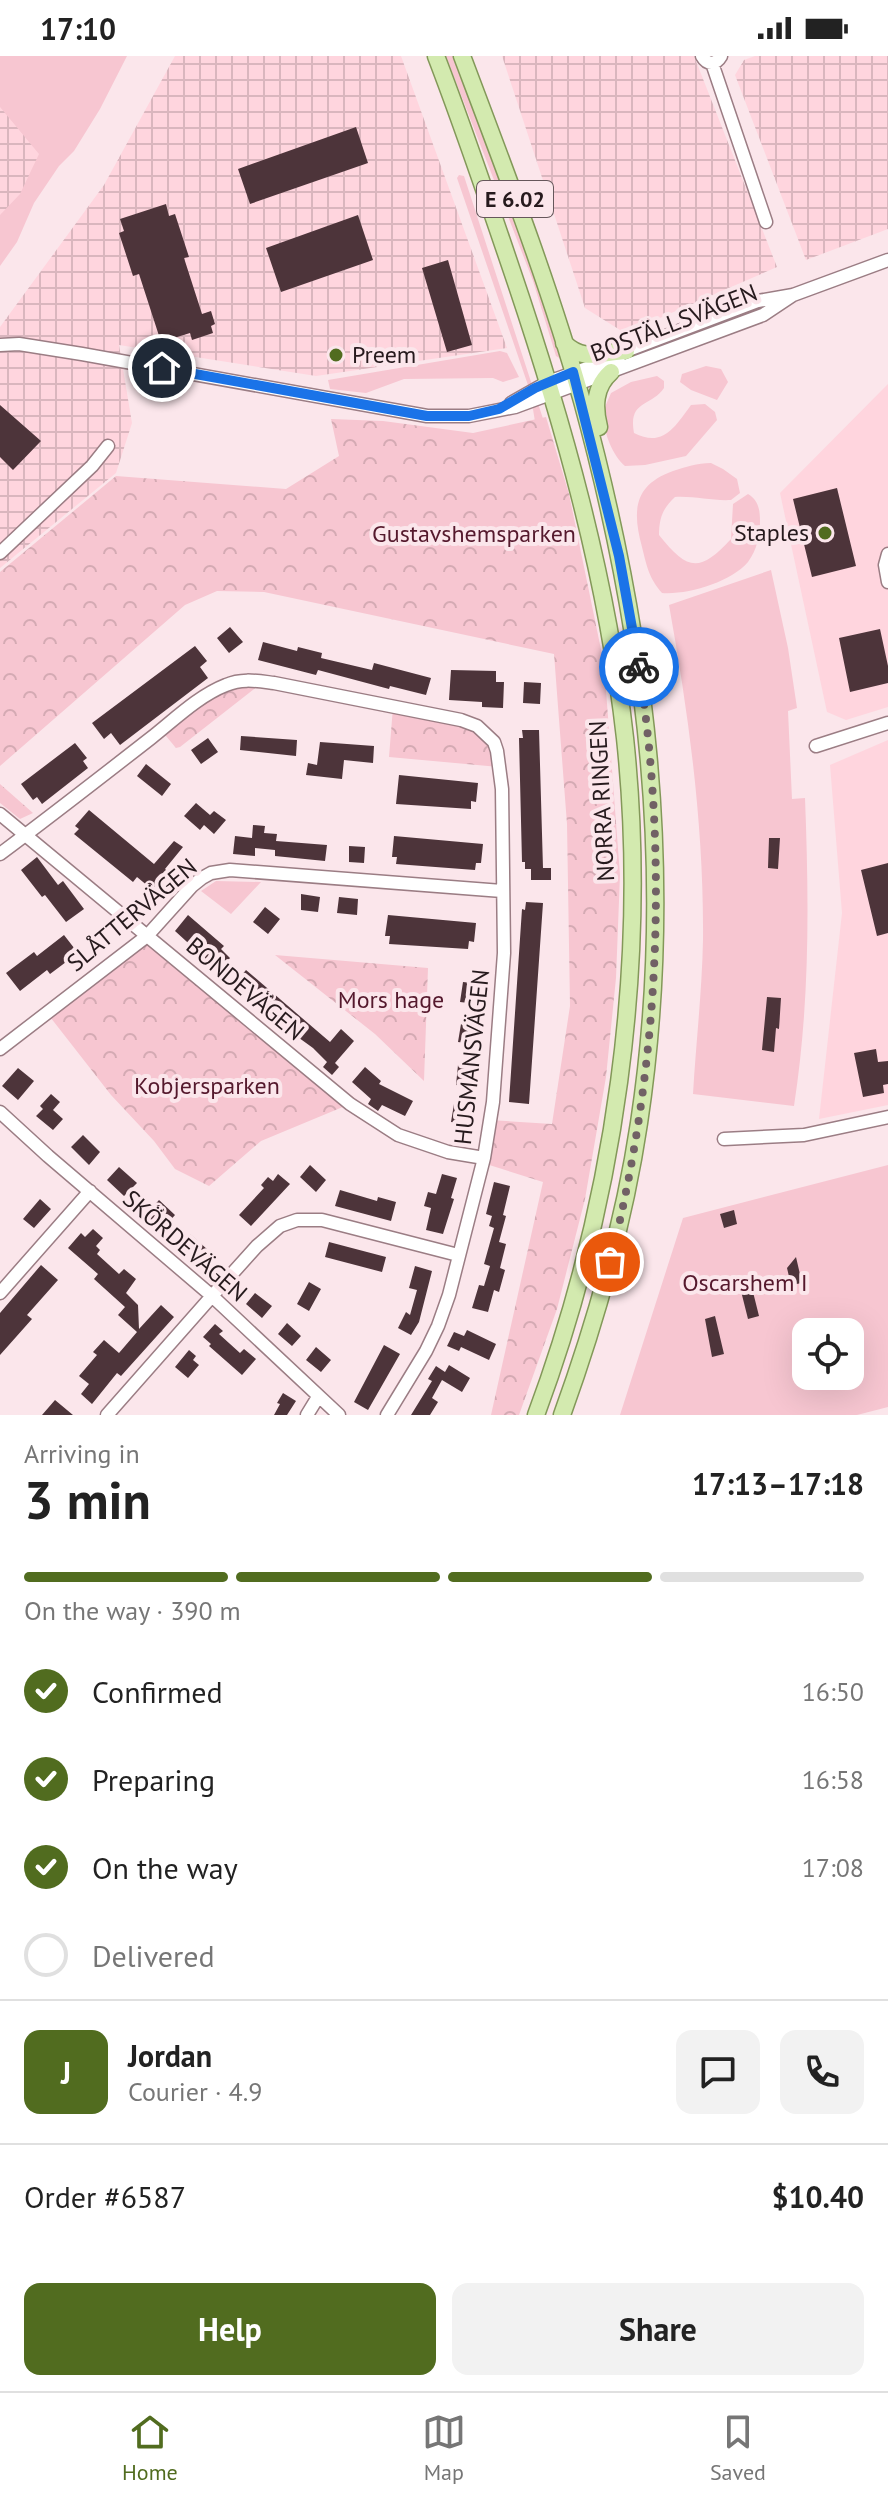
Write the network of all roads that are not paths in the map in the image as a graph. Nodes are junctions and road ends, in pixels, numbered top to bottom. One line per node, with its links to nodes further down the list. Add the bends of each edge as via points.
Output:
1 (436, 56): 11 (main road, NORRA RINGEN / E 6.02, via 542,359)
2 (462, 56): 7 (main road, NORRA RINGEN / E 6.02)
3 (712, 58): 4 (street)
4 (766, 222)
5 (888, 260): 6 (street, BOSTÄLLSVÄGEN)
6 (793, 295): 9 (street, BOSTÄLLSVÄGEN, via 758,301); 10 (street, BOSTÄLLSVÄGEN, via 763,315)
7 (564, 343): 9 (main road, via 588,356); 11 (main road, NORRA RINGEN / E 6.02)
8 (0, 345): 11 (street, via 82,354 427,416 469,416 499,409)
9 (626, 351): 11 (street, BOSTÄLLSVÄGEN)
10 (611, 372): 11 (street, BOSTÄLLSVÄGEN); 13 (main road, via 594,406 608,468)
11 (565, 382): 13 (main road, NORRA RINGEN / E 6.02); 38 (main road, NORRA RINGEN / E 6.02, via 557,411 593,544 625,739 630,961 614,1119 597,1209)
12 (108, 446): 14 (street)
13 (603, 487): 39 (main road, NORRA RINGEN / E 6.02, via 630,610 646,721 654,819 654,934 649,1044 622,1215)
14 (0, 553)
15 (888, 554): 16 (street)
16 (888, 582)
17 (888, 723): 18 (street)
18 (816, 746)
19 (0, 814): 20 (street, BONDEVÄGEN)
20 (24, 836): 21 (street); 22 (street, HUSMANSVÄGEN, via 210,693 249,679 477,726 497,751); 23 (street, BONDEVÄGEN)
21 (0, 854)
22 (502, 891): 23 (street, SLÅTTERVÄGEN, via 230,870 211,873 192,886); 28 (street, HUSMANSVÄGEN, via 503,974)
23 (147, 936): 24 (street, SLÅTTERVÄGEN); 28 (street, BONDEVÄGEN, via 350,1104 398,1135)
24 (0, 1049)
25 (0, 1112): 29 (street, SKÖRDEVÄGEN)
26 (888, 1117): 27 (street, via 804,1135)
27 (724, 1139)
28 (484, 1158): 30 (street, HUSMANSVÄGEN)
29 (90, 1191): 31 (street); 32 (street, SKÖRDEVÄGEN)
30 (458, 1255): 32 (street, via 322,1220 297,1220 280,1226 257,1246); 37 (street, HUSMANSVÄGEN, via 438,1326)
31 (0, 1293)
32 (212, 1296): 33 (street, SKÖRDEVÄGEN); 34 (street)
33 (318, 1397): 35 (street); 36 (street, SKÖRDEVÄGEN)
34 (107, 1415)
35 (307, 1415)
36 (339, 1415)
37 (387, 1415)
38 (536, 1415)
39 (562, 1415)

